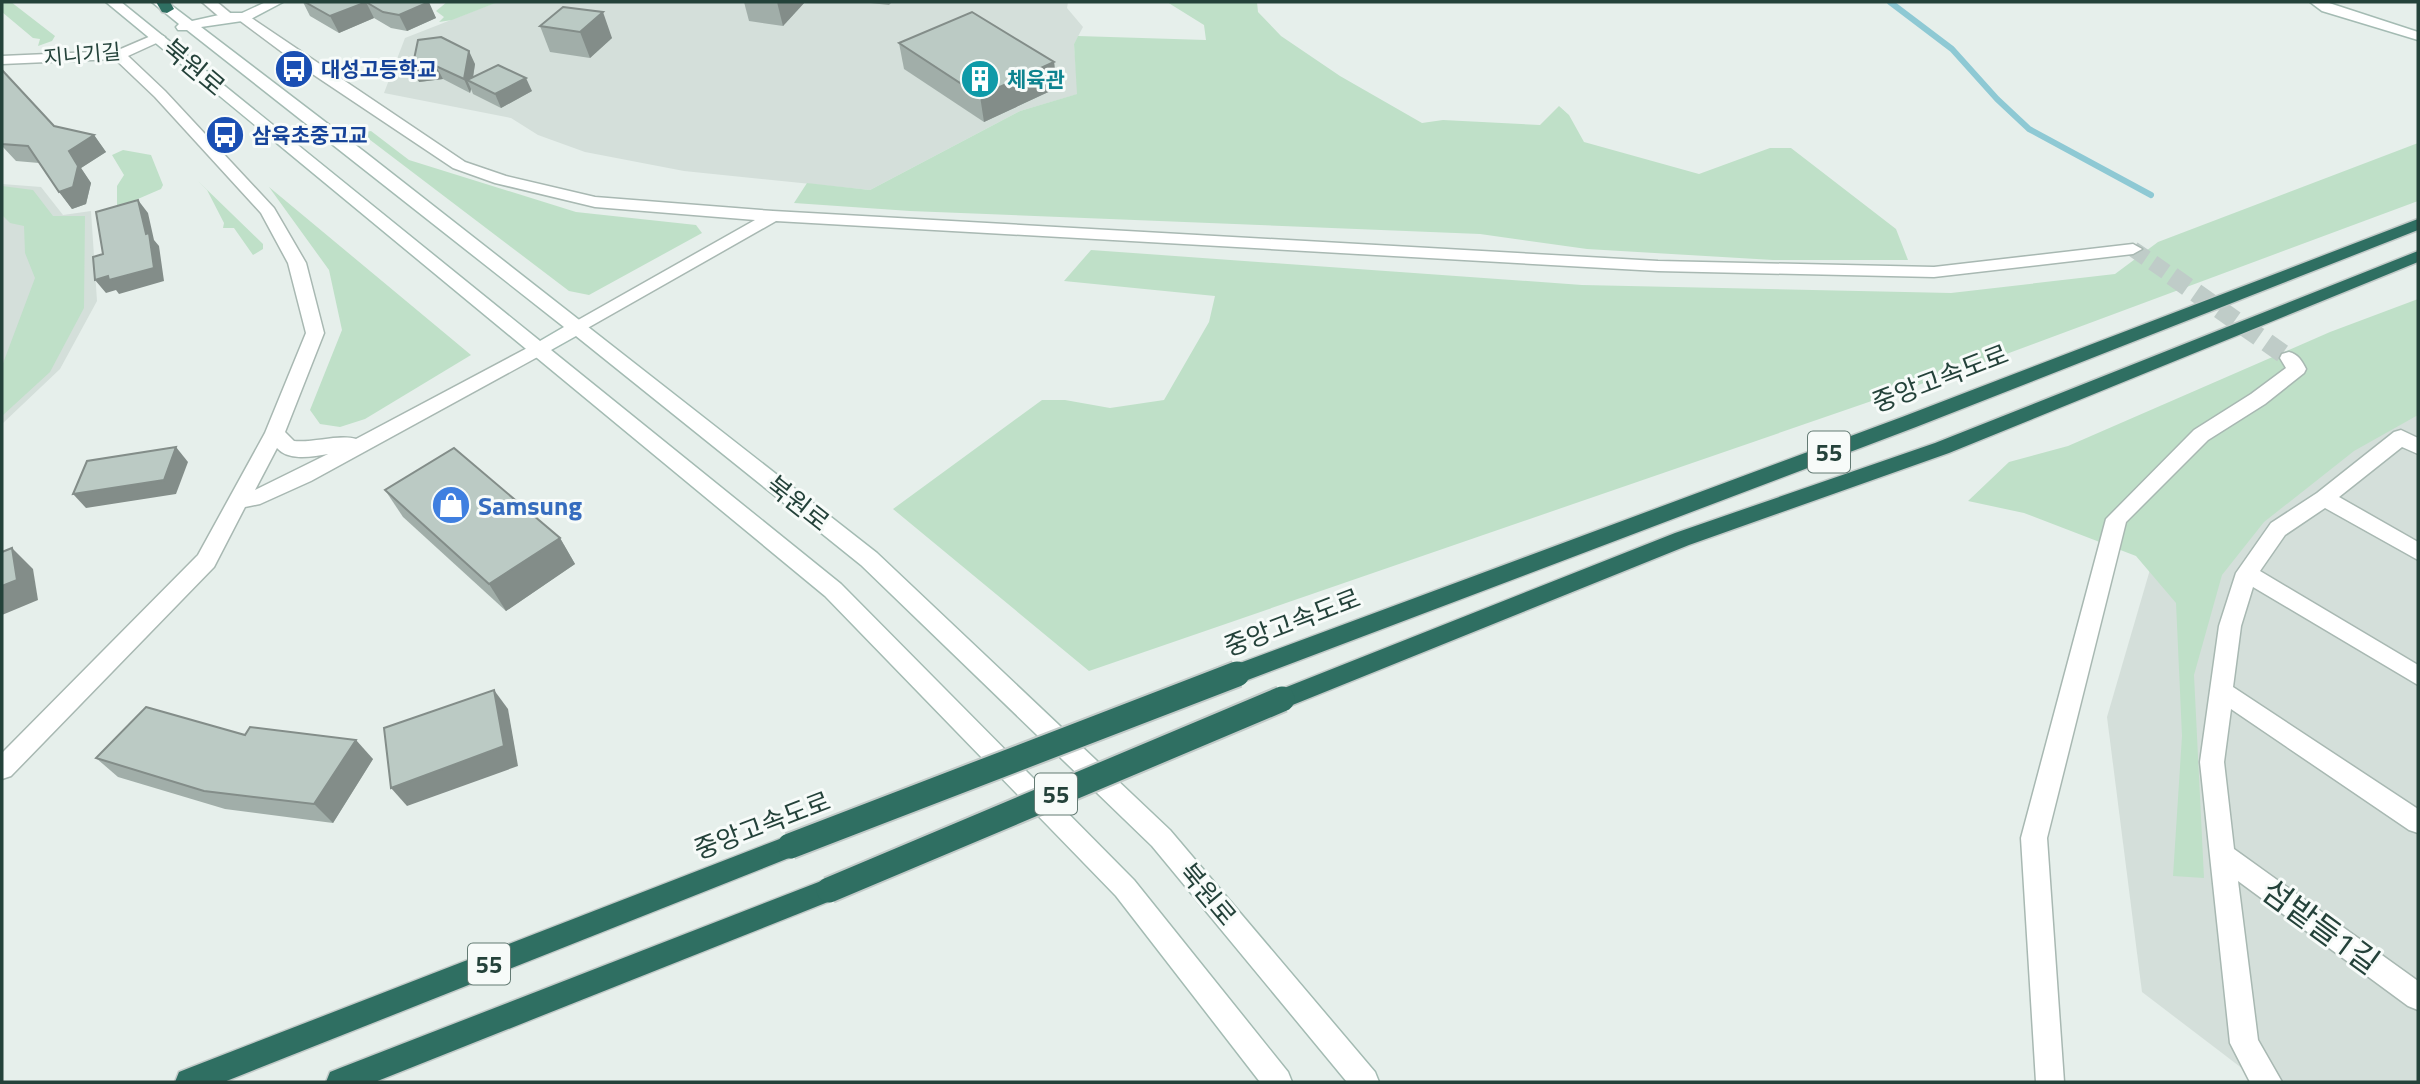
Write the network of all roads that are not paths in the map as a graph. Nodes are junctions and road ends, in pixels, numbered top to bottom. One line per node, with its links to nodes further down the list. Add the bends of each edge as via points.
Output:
1 (113, 2): 10 (street, 북원로)
2 (209, 2): 6 (street)
3 (276, 2): 7 (street)
4 (2317, 2): 9 (street)
5 (163, 4): 8 (street, 북원로)
6 (228, 17): 7 (street, 지니기길); 8 (street, 지니기길)
7 (244, 17): 13 (street, via 459,165 500,180 595,202)
8 (189, 24): 10 (street, 지니기길); 17 (street, 북원로)
9 (2418, 36)
10 (159, 37): 11 (street, 지니기길); 18 (street, 북원로)
11 (119, 55): 12 (street, 지니기길); 20 (street, via 268,211 297,263 315,334)
12 (2, 60)
13 (773, 216): 15 (street, via 1713,267 1934,272); 17 (street)
14 (2418, 224): 33 (highway, 중앙고속도로 / 55, bridge, via 790,846)
15 (2133, 249)
16 (2418, 256): 34 (highway, 55, bridge, via 1942,448 1682,539 1282,699 829,890)
17 (577, 328): 18 (street); 36 (street, 북원로, via 869,559 1161,838)
18 (537, 350): 21 (street); 35 (street, 북원로, via 833,590 1125,888)
19 (2289, 358): 37 (street, via 2297,369 2201,435 2116,519 2034,838)
20 (275, 433): 21 (street, via 288,449); 24 (street)
21 (366, 442): 24 (street, via 291,482 253,499)
22 (2418, 447): 23 (street, via 2401,437)
23 (2324, 498): 25 (street); 26 (street, via 2278,529)
24 (238, 500): 29 (street, via 206,561)
25 (2418, 552)
26 (2247, 573): 27 (street); 28 (street, via 2230,626)
27 (2418, 676)
28 (2222, 692): 30 (street); 31 (street, via 2212,762)
29 (2, 768)
30 (2418, 822)
31 (2223, 856): 32 (street, 섬밭들1길); 38 (street, via 2244,1043)
32 (2418, 997)
33 (189, 1082)
34 (340, 1082)
35 (1278, 1082)
36 (1366, 1082)
37 (2050, 1082)
38 (2268, 1082)

